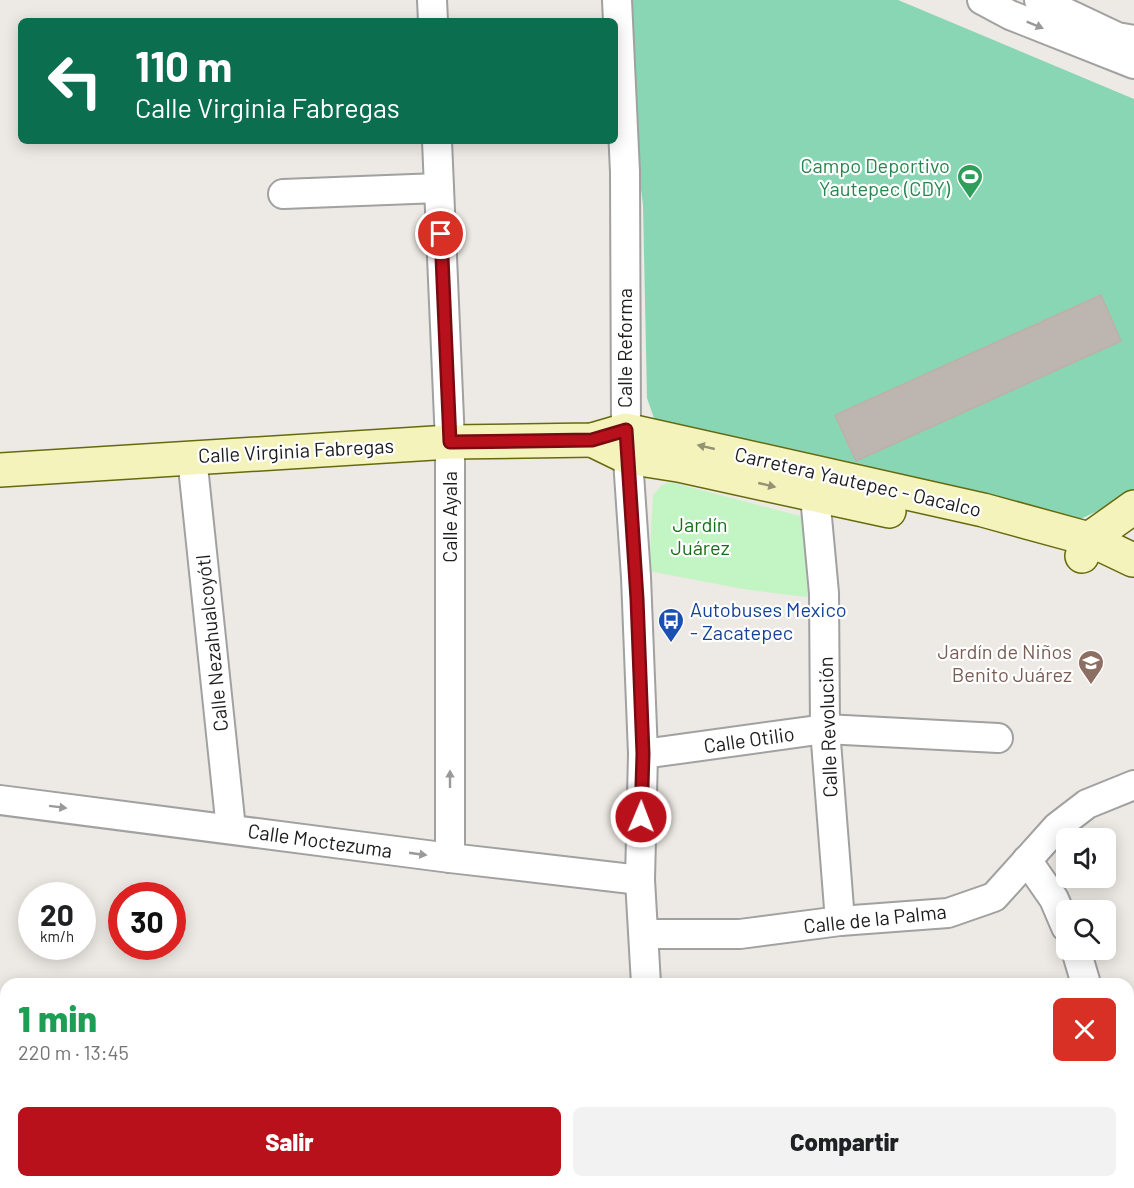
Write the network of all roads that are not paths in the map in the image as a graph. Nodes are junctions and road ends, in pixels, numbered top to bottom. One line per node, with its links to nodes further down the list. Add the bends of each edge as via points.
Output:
1 (432, 0): 5 (street)
2 (617, 0): 6 (street, Calle Reforma)
3 (982, 0): 9 (street, one-way to 9)
4 (1039, 0): 8 (street, via 1117,37)
5 (433, 18)
6 (618, 18)
7 (618, 22): 14 (street, Calle Reforma, via 625,172)
8 (1134, 40)
9 (1134, 64)
10 (437, 144): 11 (street, Calle Ayala)
11 (439, 188): 12 (street); 13 (street, Calle Ayala)
12 (283, 194)
13 (450, 442): 14 (main road, Calle Virginia Fabregas, via 592,440); 15 (main road, Calle Virginia Fabregas); 27 (street, Calle Ayala, one-way to 13)
14 (626, 444): 17 (main road, Carretera Yautepec - Oacalco, one-way to 17, via 678,465); 19 (main road, Carretera Yautepec - Oacalco, one-way to 14, via 983,510); 23 (street, Calle Reforma)
15 (192, 457): 16 (main road, Calle Virginia Fabregas); 26 (street, Calle Nezahualcoyótl)
16 (0, 470)
17 (815, 496): 19 (main road, Carretera Yautepec - Oacalco); 21 (street, Calle Revolución, via 824,593)
18 (1134, 507): 19 (main road)
19 (1085, 548): 20 (main road, Carretera Yautepec - Oacalco)
20 (1133, 560)
21 (825, 729): 22 (street, Calle Otilio); 23 (street, Calle Otilio); 31 (street, Calle Revolución)
22 (998, 738)
23 (643, 754): 29 (street, Calle Reforma)
24 (1134, 785): 28 (street, Calle de la Palma, via 1088,804 1057,827)
25 (0, 800): 26 (street, Calle Moctezuma, one-way to 26)
26 (231, 829): 27 (street, Calle Moctezuma, one-way to 27)
27 (450, 858): 29 (street, Calle Moctezuma)
28 (1027, 860): 30 (street); 31 (street, Calle de la Palma, via 994,897 948,913)
29 (640, 880): 32 (street, Calle Reforma)
30 (1056, 904)
31 (840, 921): 32 (street, Calle de la Palma, via 740,934)
32 (644, 934): 34 (street, Calle Reforma)
33 (1079, 960): 35 (street)
34 (646, 978)
35 (1084, 978)

